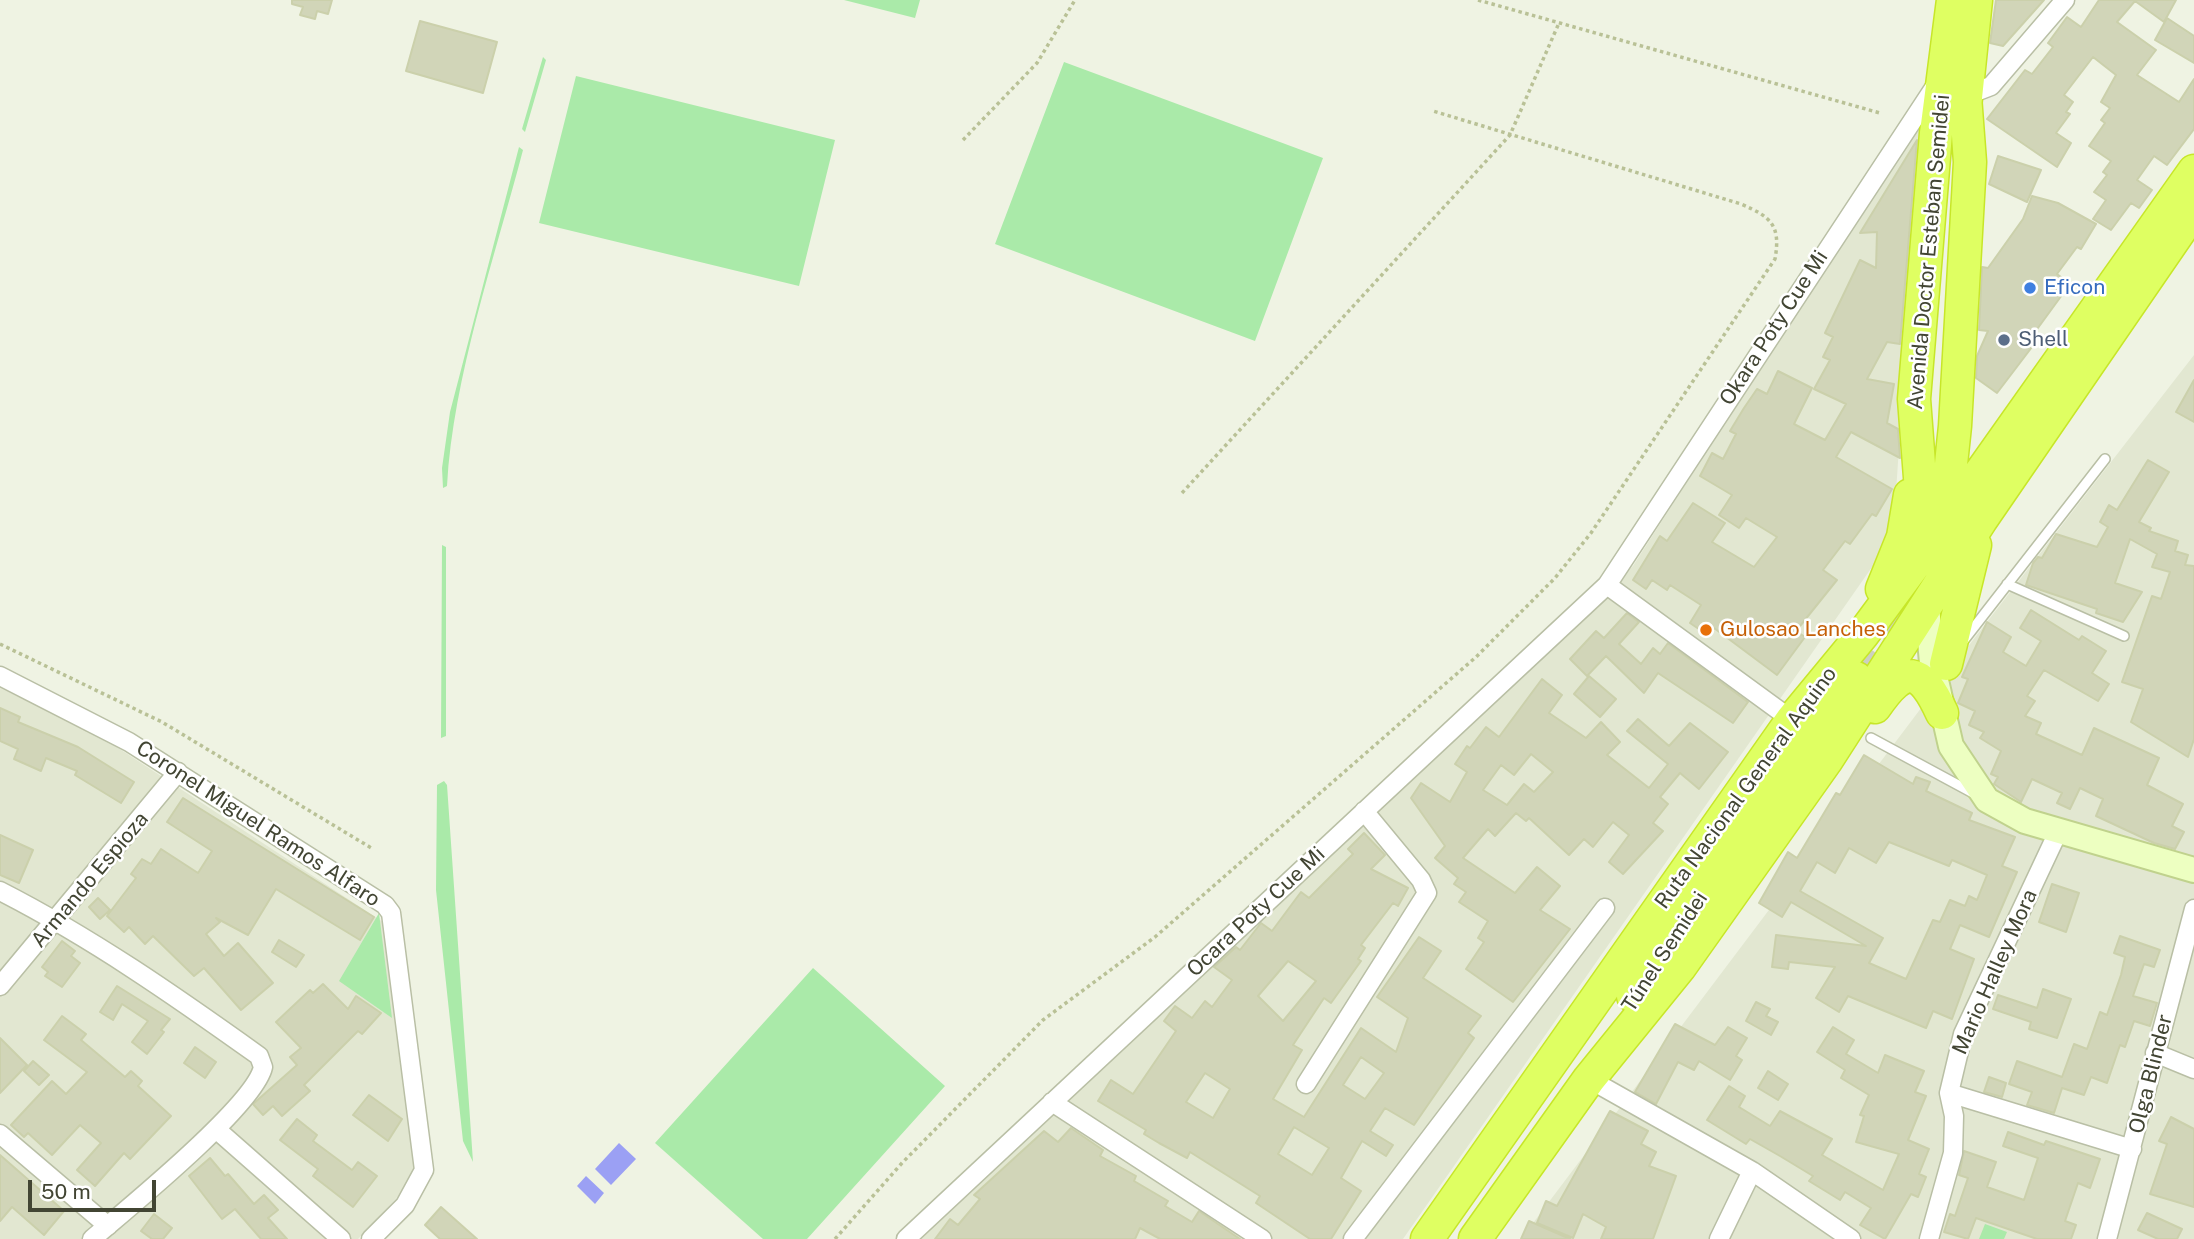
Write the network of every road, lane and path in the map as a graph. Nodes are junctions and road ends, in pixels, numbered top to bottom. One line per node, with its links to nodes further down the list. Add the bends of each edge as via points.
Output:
1 (1075, 0): 12 (path, via 1037,63)
2 (1478, 0): 6 (path)
3 (1953, 0): 7 (highway, Avenida Doctor Esteban Semidei)
4 (1976, 0): 8 (highway, Avenida Doctor Esteban Semidei)
5 (2065, 0): 8 (street, via 1991,86)
6 (1559, 23): 10 (path); 11 (path)
7 (1944, 73): 15 (highway, Avenida Doctor Esteban Semidei, via 1930,186); 24 (street, Okara Poty Cue Mi)
8 (1965, 96): 16 (highway, Avenida Doctor Esteban Semidei, via 1970,162)
9 (1433, 111): 11 (path)
10 (1880, 113)
11 (1510, 135): 19 (path); 61 (path, via 1765,215 1776,232 1775,259 1591,533 1555,578 1476,657 1165,928 1043,1020)
12 (963, 140)
13 (2194, 171): 17 (highway, Ruta Nacional General Aquino)
14 (2194, 210): 20 (highway)
15 (1914, 400): 22 (highway, Avenida Doctor Esteban Semidei); 26 (highway, via 1906,524)
16 (1948, 421): 17 (highway, via 1964,447 1979,451); 21 (highway, Avenida Doctor Esteban Semidei)
17 (2012, 428): 21 (highway, Ruta Nacional General Aquino)
18 (2105, 459): 23 (lane)
19 (1182, 492)
20 (1981, 520): 25 (highway); 29 (highway)
21 (1945, 523): 22 (highway, Ruta Nacional General Aquino); 25 (highway, Avenida Doctor Esteban Semidei)
22 (1926, 548): 25 (highway, Avenida Doctor Esteban Semidei); 26 (highway, Ruta Nacional General Aquino)
23 (2007, 584): 27 (lane); 29 (lane)
24 (1607, 585): 33 (street); 38 (street, Ocara Poty Cue Mi)
25 (1935, 593): 29 (street, Avenida Doctor Esteban Semidei); 32 (street, Avenida Doctor Esteban Semidei, via 1932,663); 35 (highway)
26 (1863, 634): 33 (highway, Ruta Nacional General Aquino)
27 (2124, 636)
28 (0, 644): 40 (path, via 162,722)
29 (1946, 664): 32 (street, Avenida Doctor Esteban Semidei)
30 (0, 676): 36 (street, Coronel Miguel Ramos Alfaro, via 89,719)
31 (1856, 678): 49 (highway, Túnel Semidei, via 1628,1003)
32 (1942, 713): 35 (highway, via 1926,682 1902,678 1851,742); 37 (street, Avenida Doctor Esteban Semidei, via 1951,746)
33 (1792, 720): 65 (highway, Ruta Nacional General Aquino)
34 (1871, 738): 37 (lane)
35 (1826, 761): 49 (highway, via 1680,967)
36 (178, 772): 45 (street, Armando Espioza); 60 (street, Coronel Miguel Ramos Alfaro, via 391,913 424,1170 405,1205)
37 (1987, 800): 39 (street)
38 (1364, 811): 50 (street, via 1427,893); 52 (street, Ocara Poty Cue Mi)
39 (2058, 832): 41 (street); 51 (street, Mario Halley Mora, via 1963,1034)
40 (373, 849)
41 (2194, 870)
42 (0, 891): 45 (street)
43 (1605, 908): 64 (street)
44 (2194, 909): 47 (street, Olga Blinder)
45 (57, 921): 46 (street, Armando Espioza); 53 (street, via 259,1056 264,1068 255,1089)
46 (0, 986)
47 (2155, 1053): 48 (street); 55 (street, Olga Blinder)
48 (2194, 1069)
49 (1596, 1070): 56 (street); 66 (highway)
50 (1306, 1084)
51 (1949, 1093): 55 (street); 69 (street, Mario Halley Mora, via 1953,1153)
52 (1052, 1102): 62 (street, Ocara Poty Cue Mi); 63 (street)
53 (216, 1129): 57 (street); 59 (street)
54 (0, 1133): 57 (street)
55 (2132, 1149): 70 (street, Olga Blinder)
56 (1752, 1171): 67 (street); 68 (street)
57 (108, 1226): 58 (street)
58 (92, 1239)
59 (341, 1239)
60 (371, 1239)
61 (835, 1239)
62 (906, 1239)
63 (1262, 1239)
64 (1353, 1239)
65 (1427, 1239)
66 (1475, 1239)
67 (1719, 1239)
68 (1851, 1239)
69 (1929, 1239)
70 (2107, 1239)

